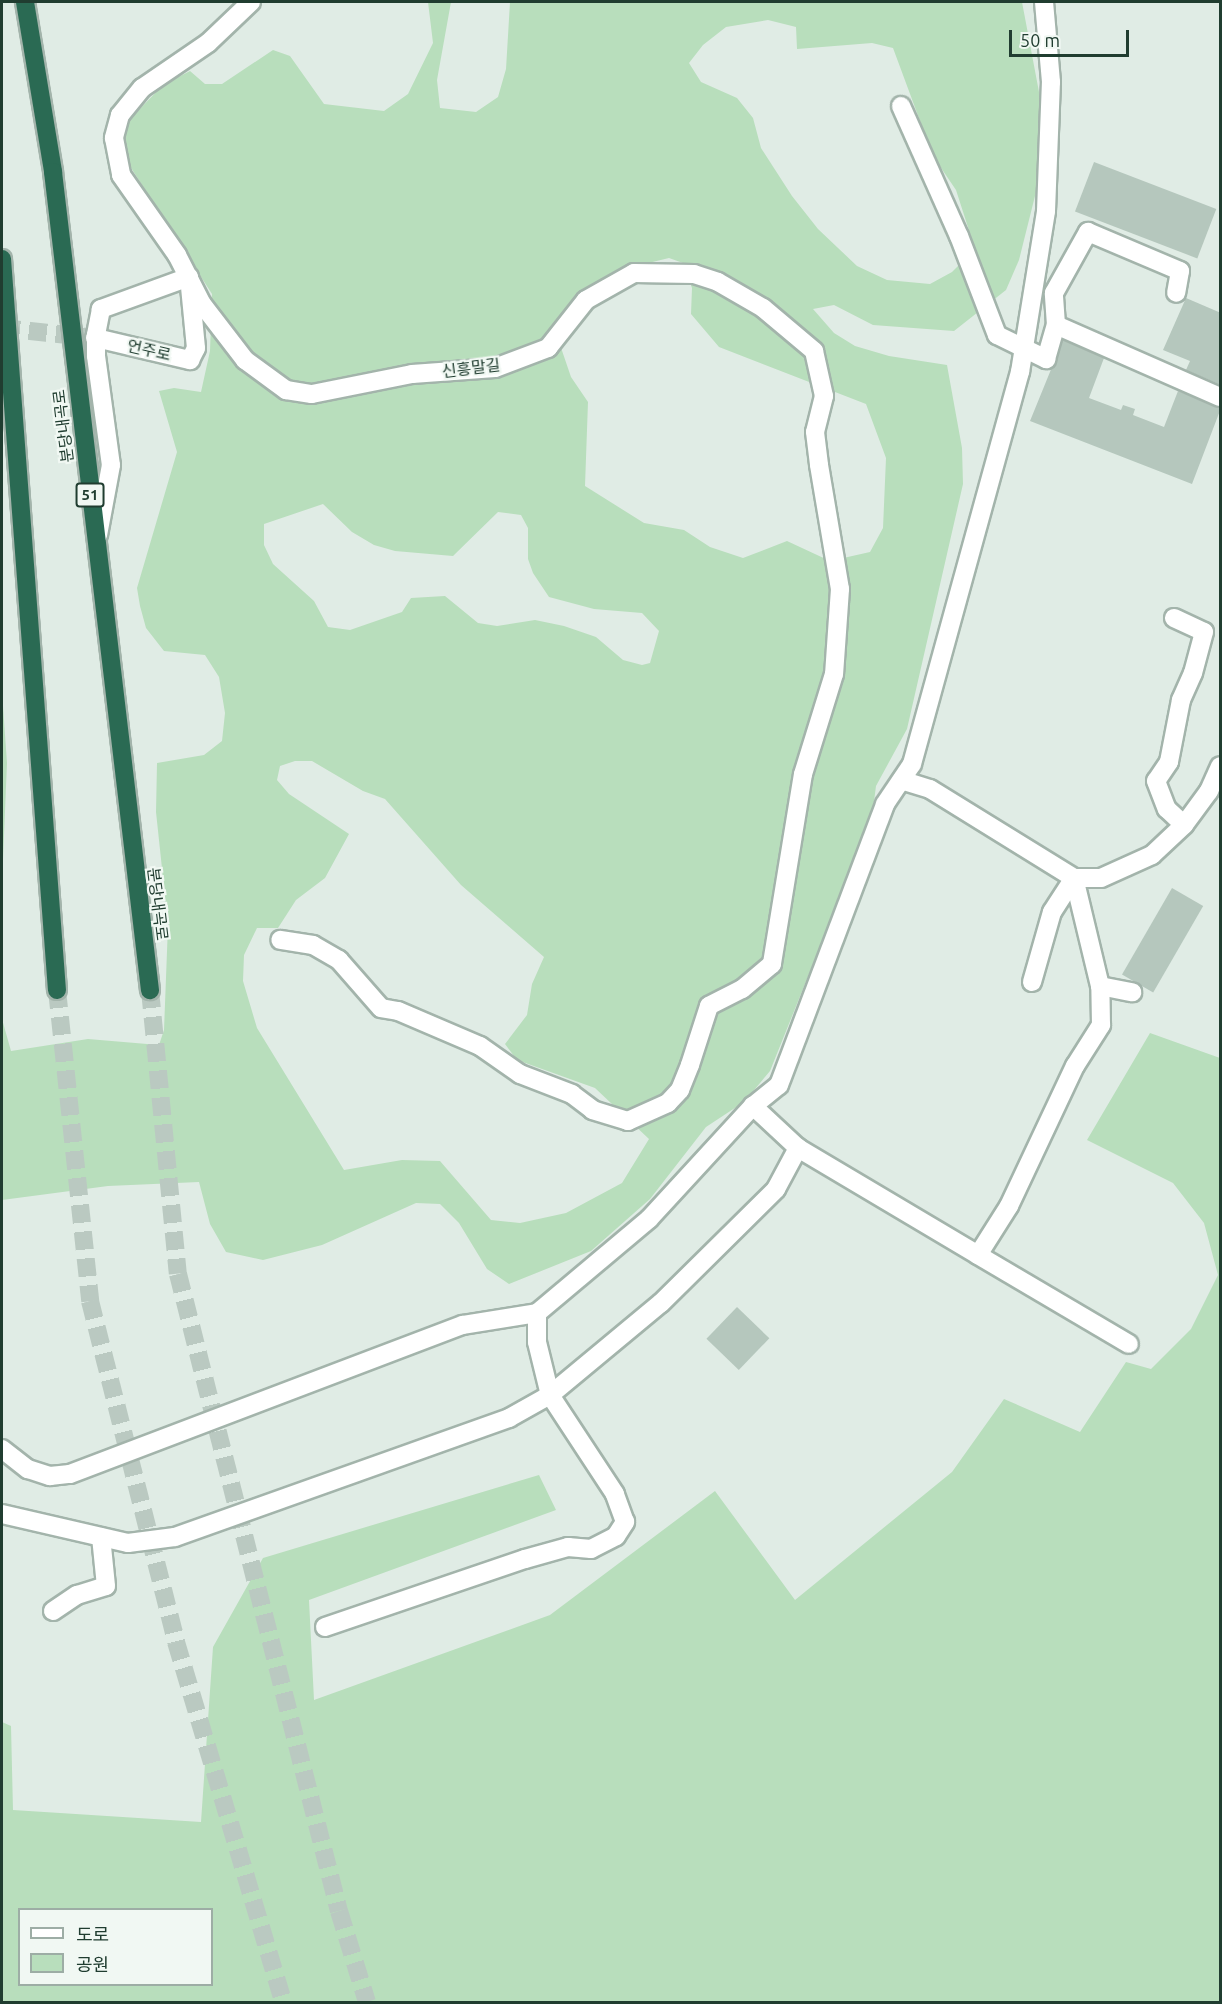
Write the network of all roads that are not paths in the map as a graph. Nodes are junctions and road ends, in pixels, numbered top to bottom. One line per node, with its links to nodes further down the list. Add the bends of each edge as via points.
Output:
1 (25, 2): 12 (highway, 분당내곡로 / 51, via 53,172)
2 (251, 2): 6 (lane, 신흥말길, via 208,43 142,88 120,115 114,138 121,175)
3 (1044, 2): 10 (lane, via 1051,82 1046,211)
4 (901, 106): 10 (lane, via 960,236 987,318 996,335)
5 (2, 260): 21 (highway)
6 (189, 277): 9 (lane, via 101,309); 9 (lane, 언주로, via 196,348 190,360); 18 (lane, 신흥말길, via 202,304 245,360 286,390 312,394 365,381 495,368 548,348 567,319 614,281 634,273 694,274 718,282 763,308 814,351 824,396 815,432 840,588 838,646 834,674 803,774 772,964 742,989 709,1006 680,1090 668,1103 628,1121 593,1110 572,1094 520,1074 480,1046 398,1011 381,1008 339,960 313,945)
7 (1176, 293): 8 (lane, via 1180,271 1088,232 1054,293)
8 (1056, 326): 10 (lane, via 1046,359); 11 (lane)
9 (95, 338): 12 (lane, via 111,465)
10 (1023, 350): 15 (lane, via 915,753)
11 (1221, 397)
12 (96, 546): 22 (highway, 분당내곡로 / 51)
13 (1174, 618): 16 (lane, via 1204,632 1181,700 1169,762 1156,781 1167,809)
14 (1221, 766): 16 (lane, via 1209,791)
15 (901, 780): 17 (lane, via 930,789); 24 (lane, via 885,804 779,1085)
16 (1184, 825): 17 (lane, via 1152,855 1121,870 1101,878)
17 (1074, 878): 19 (lane, via 1052,912); 20 (lane)
18 (280, 940)
19 (1032, 982)
20 (1100, 986): 23 (lane); 26 (lane, via 1101,1025 1075,1066 1010,1206)
21 (57, 990)
22 (150, 990)
23 (1132, 992)
24 (753, 1106): 25 (lane); 27 (lane, via 649,1219)
25 (798, 1148): 26 (lane); 29 (lane, via 776,1189 661,1304)
26 (978, 1255): 28 (lane)
27 (537, 1313): 29 (lane, via 537,1342); 30 (lane, via 463,1325 70,1474 50,1476 28,1469)
28 (1129, 1344)
29 (550, 1395): 32 (lane, via 509,1418 208,1528 128,1543); 34 (lane, via 615,1494 625,1522 616,1536 591,1550 568,1547 525,1559)
30 (2, 1449)
31 (2, 1514): 32 (lane)
32 (102, 1537): 33 (lane, via 106,1586 77,1595)
33 (53, 1611)
34 (325, 1628)

